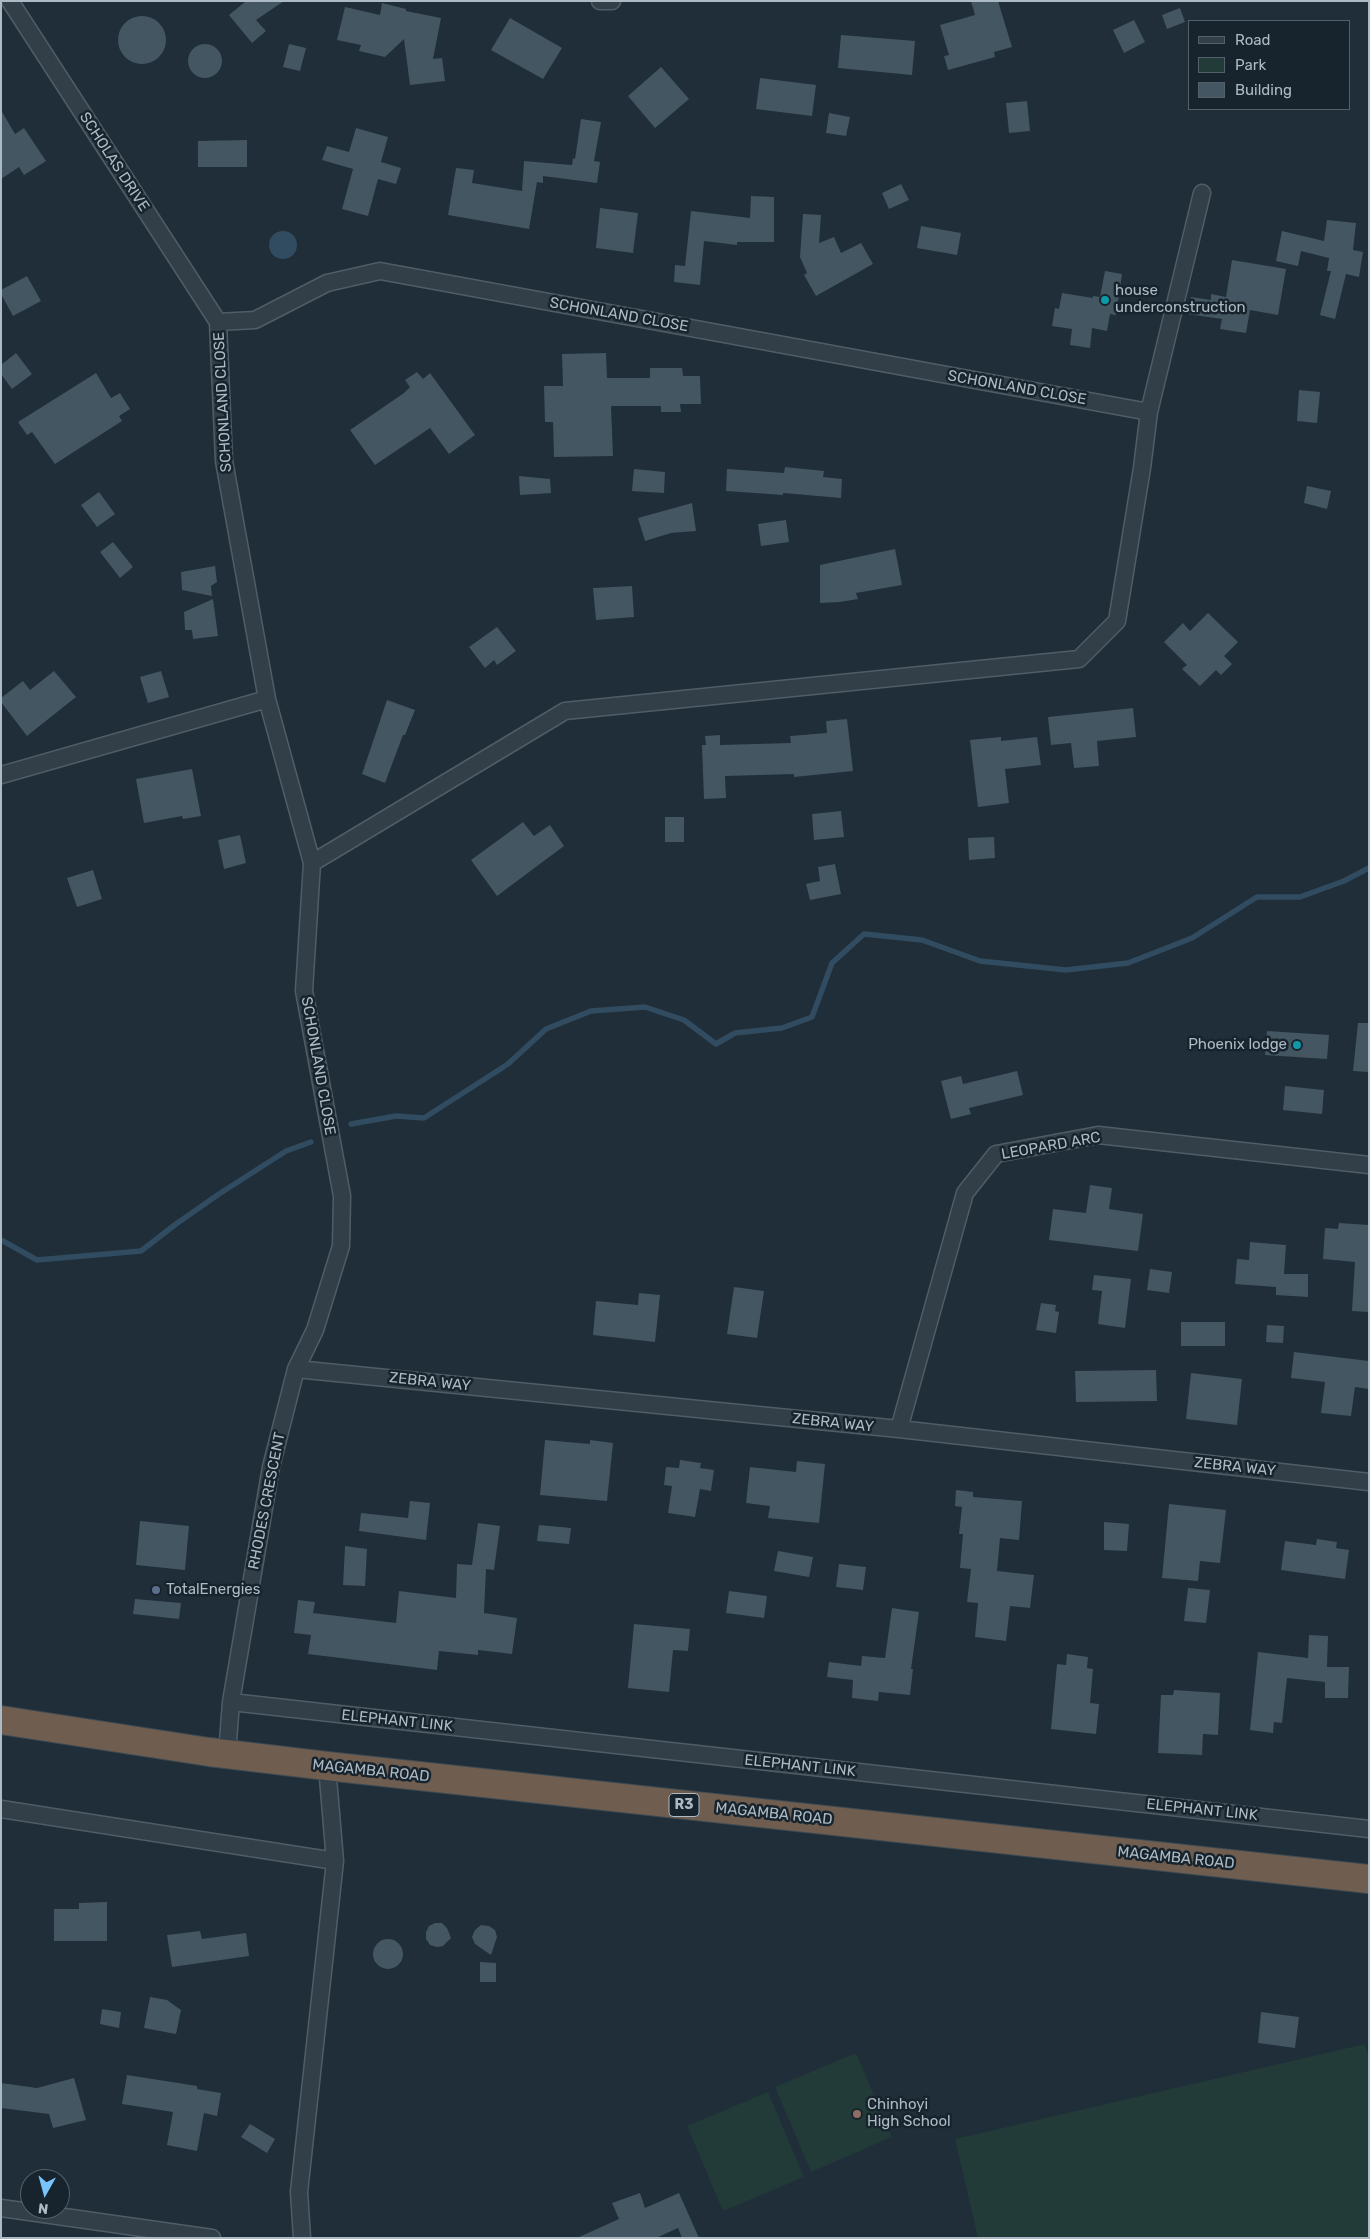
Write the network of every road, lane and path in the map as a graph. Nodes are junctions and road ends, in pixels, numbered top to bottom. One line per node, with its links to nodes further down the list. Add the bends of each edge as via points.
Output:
1 (10, 1): 5 (street, SCHOLAS DRIVE)
2 (600, 1): 3 (street)
3 (612, 1)
4 (1202, 193): 6 (street)
5 (218, 322): 6 (street, SCHONLAND CLOSE, via 255,320 326,283 380,271); 7 (street, SCHONLAND CLOSE, via 224,461)
6 (1149, 412): 9 (street, via 1117,621 1079,659 565,711)
7 (267, 699): 8 (street); 9 (street, SCHONLAND CLOSE)
8 (1, 775)
9 (312, 863): 11 (street, SCHONLAND CLOSE, via 304,991 342,1196 342,1221 341,1246 315,1330)
10 (1369, 1165): 12 (street, LEOPARD ARC, via 1098,1134 996,1154 965,1193)
11 (296, 1369): 12 (street, ZEBRA WAY); 14 (street, RHODES CRESCENT, via 271,1468)
12 (899, 1429): 13 (street, ZEBRA WAY)
13 (1369, 1482)
14 (231, 1702): 16 (street, RHODES CRESCENT); 19 (street, ELEPHANT LINK)
15 (1, 1720): 16 (highway, MAGAMBA ROAD / R3)
16 (227, 1754): 17 (highway, MAGAMBA ROAD / R3)
17 (327, 1766): 20 (street); 21 (highway, MAGAMBA ROAD / R3)
18 (1, 1809): 20 (street)
19 (1369, 1829)
20 (335, 1861): 24 (street, via 299,2192)
21 (1369, 1878)
22 (1, 2208): 23 (street)
23 (212, 2238)
24 (302, 2238)

